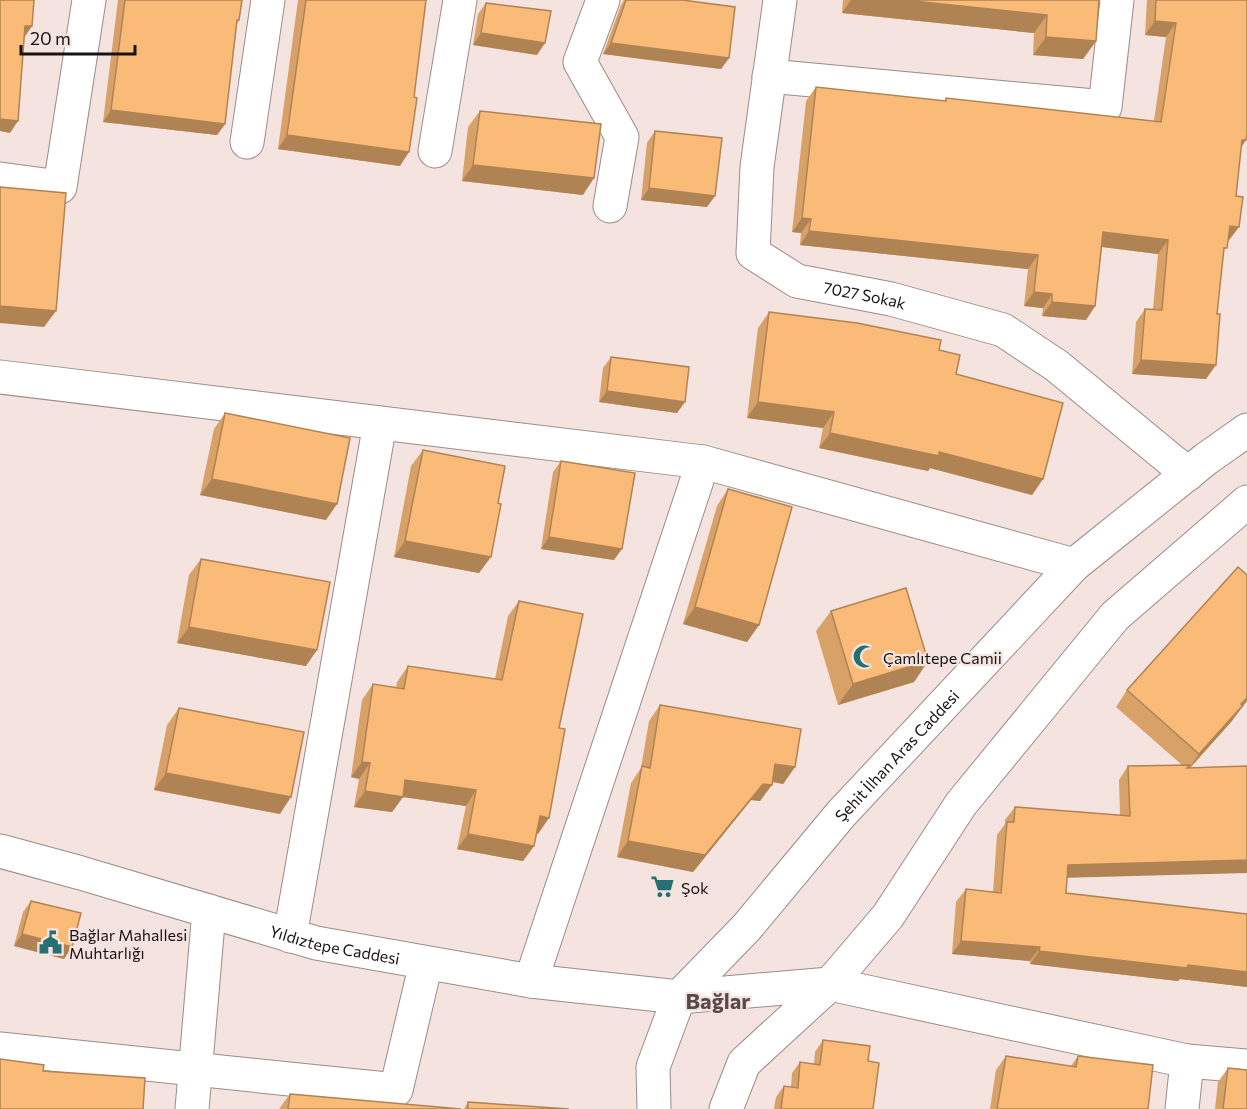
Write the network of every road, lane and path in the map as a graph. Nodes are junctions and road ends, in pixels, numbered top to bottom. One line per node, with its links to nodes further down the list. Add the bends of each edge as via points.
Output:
1 (89, 0): 10 (street, via 60,187)
2 (268, 0): 8 (street)
3 (460, 0): 9 (street)
4 (603, 0): 11 (street, via 580,62 622,137)
5 (780, 0): 7 (street, 7027 Sokak)
6 (1118, 0): 7 (street, via 1105,107)
7 (769, 76): 16 (street, 7027 Sokak, via 757,167 753,253 797,281 891,299 1003,330 1057,366)
8 (247, 142)
9 (435, 151)
10 (0, 180)
11 (610, 206)
12 (0, 377): 13 (street)
13 (380, 423): 15 (street); 21 (street)
14 (1247, 430): 16 (street, Şehit İlhan Aras Caddesi)
15 (703, 462): 18 (street); 23 (street)
16 (1188, 474): 18 (street, Şehit İlhan Aras Caddesi)
17 (1247, 502): 24 (street, via 1115,616 961,804 888,916)
18 (1074, 565): 25 (street, Şehit İlhan Aras Caddesi, via 841,814 747,927)
19 (0, 851): 20 (street, Yıldıztepe Caddesi)
20 (209, 911): 21 (street, Yıldıztepe Caddesi); 29 (street)
21 (290, 936): 22 (street, Yıldıztepe Caddesi)
22 (426, 963): 23 (street, Yıldıztepe Caddesi); 29 (street, via 396,1090)
23 (531, 981): 25 (street, Yıldıztepe Caddesi)
24 (830, 984): 25 (street, Yıldıztepe Caddesi); 27 (street, Yıldıztepe Caddesi); 32 (street, via 744,1063)
25 (679, 997): 31 (street, Şehit İlhan Aras Caddesi, via 653,1068)
26 (0, 1049): 29 (street)
27 (1187, 1061): 28 (street, Yıldıztepe Caddesi); 33 (street)
28 (1247, 1066)
29 (196, 1069): 30 (street)
30 (192, 1109)
31 (654, 1109)
32 (726, 1109)
33 (1182, 1109)

